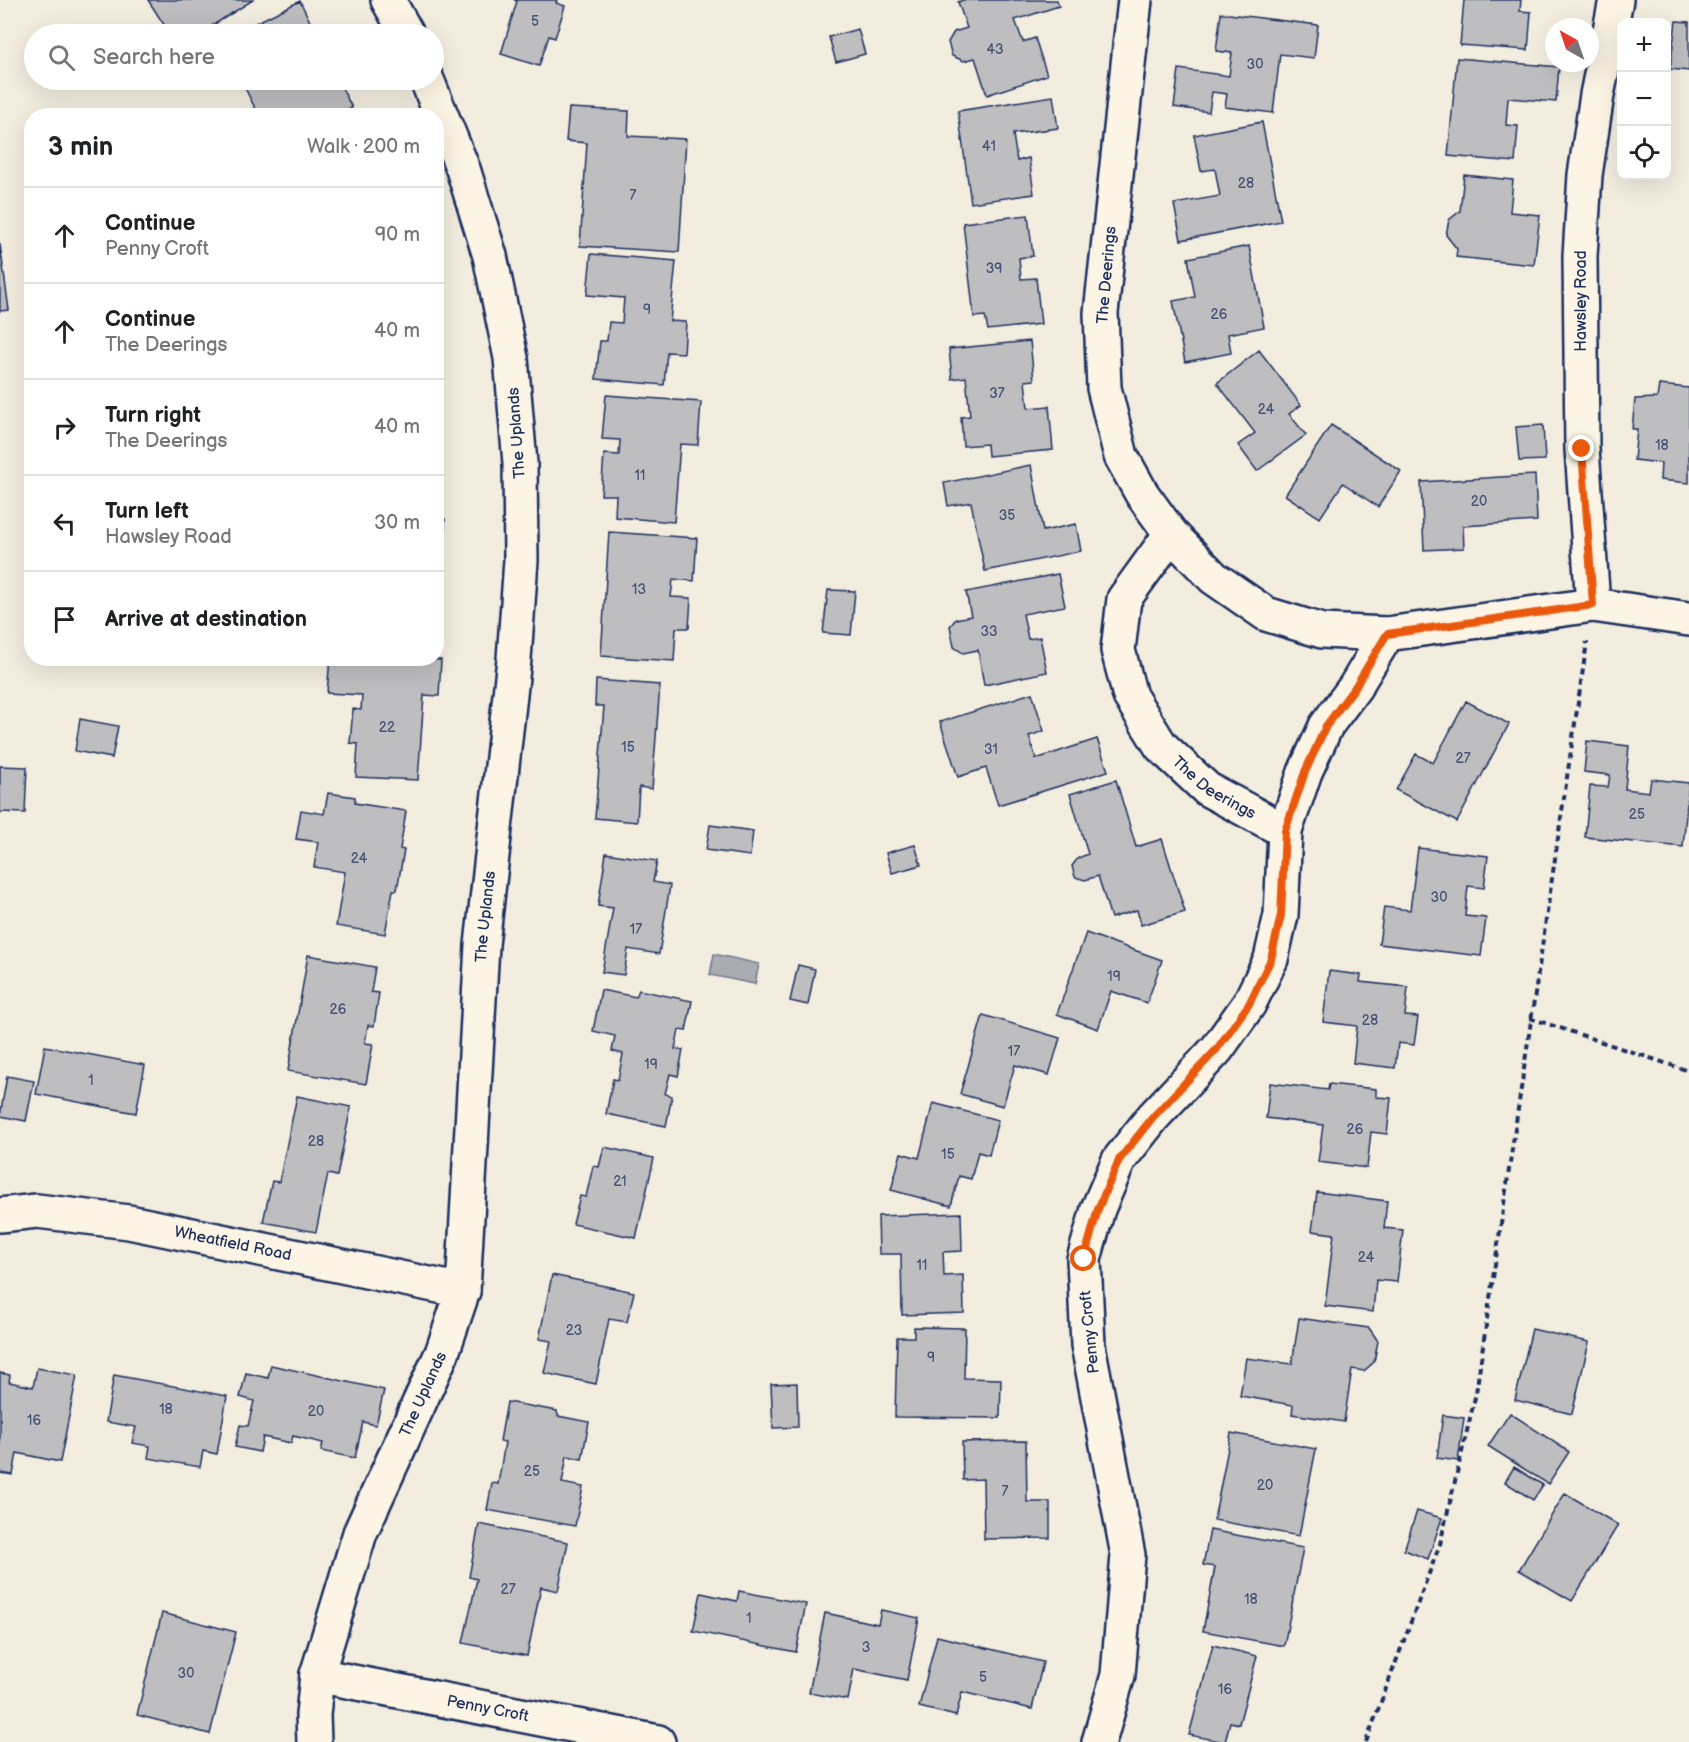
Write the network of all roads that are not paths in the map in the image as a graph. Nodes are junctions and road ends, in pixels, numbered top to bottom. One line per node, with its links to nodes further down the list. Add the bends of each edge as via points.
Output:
1 (388, 0): 4 (street)
2 (1135, 0): 8 (street, The Deerings, via 1101,313 1104,388 1121,456)
3 (1616, 0): 9 (street, Hawsley Road, via 1587,164 1580,256 1582,449)
4 (401, 24)
5 (431, 90): 6 (street, The Uplands)
6 (438, 108)
7 (444, 122): 14 (street, The Uplands, via 490,256 512,358 520,463 520,571 482,945)
8 (1171, 534): 11 (street, The Deerings, via 1214,578 1266,614 1322,632); 12 (street, The Deerings, via 1124,599 1118,650 1130,696 1161,746 1207,789)
9 (1593, 605): 10 (street, The Deerings); 11 (street, The Deerings)
10 (1689, 619)
11 (1387, 634): 12 (street, via 1326,726)
12 (1285, 831): 18 (street, Penny Croft, via 1281,915 1271,959 1249,1004 1217,1049 1119,1160 1098,1209 1084,1259 1088,1345 1128,1555 1118,1675)
13 (0, 1215): 14 (street, Wheatfield Road, via 37,1211 129,1222)
14 (463, 1290): 15 (street, The Uplands, via 442,1353 360,1533)
15 (317, 1676): 16 (street, The Uplands); 17 (street, Penny Croft)
16 (314, 1742)
17 (658, 1742)
18 (1099, 1742)

